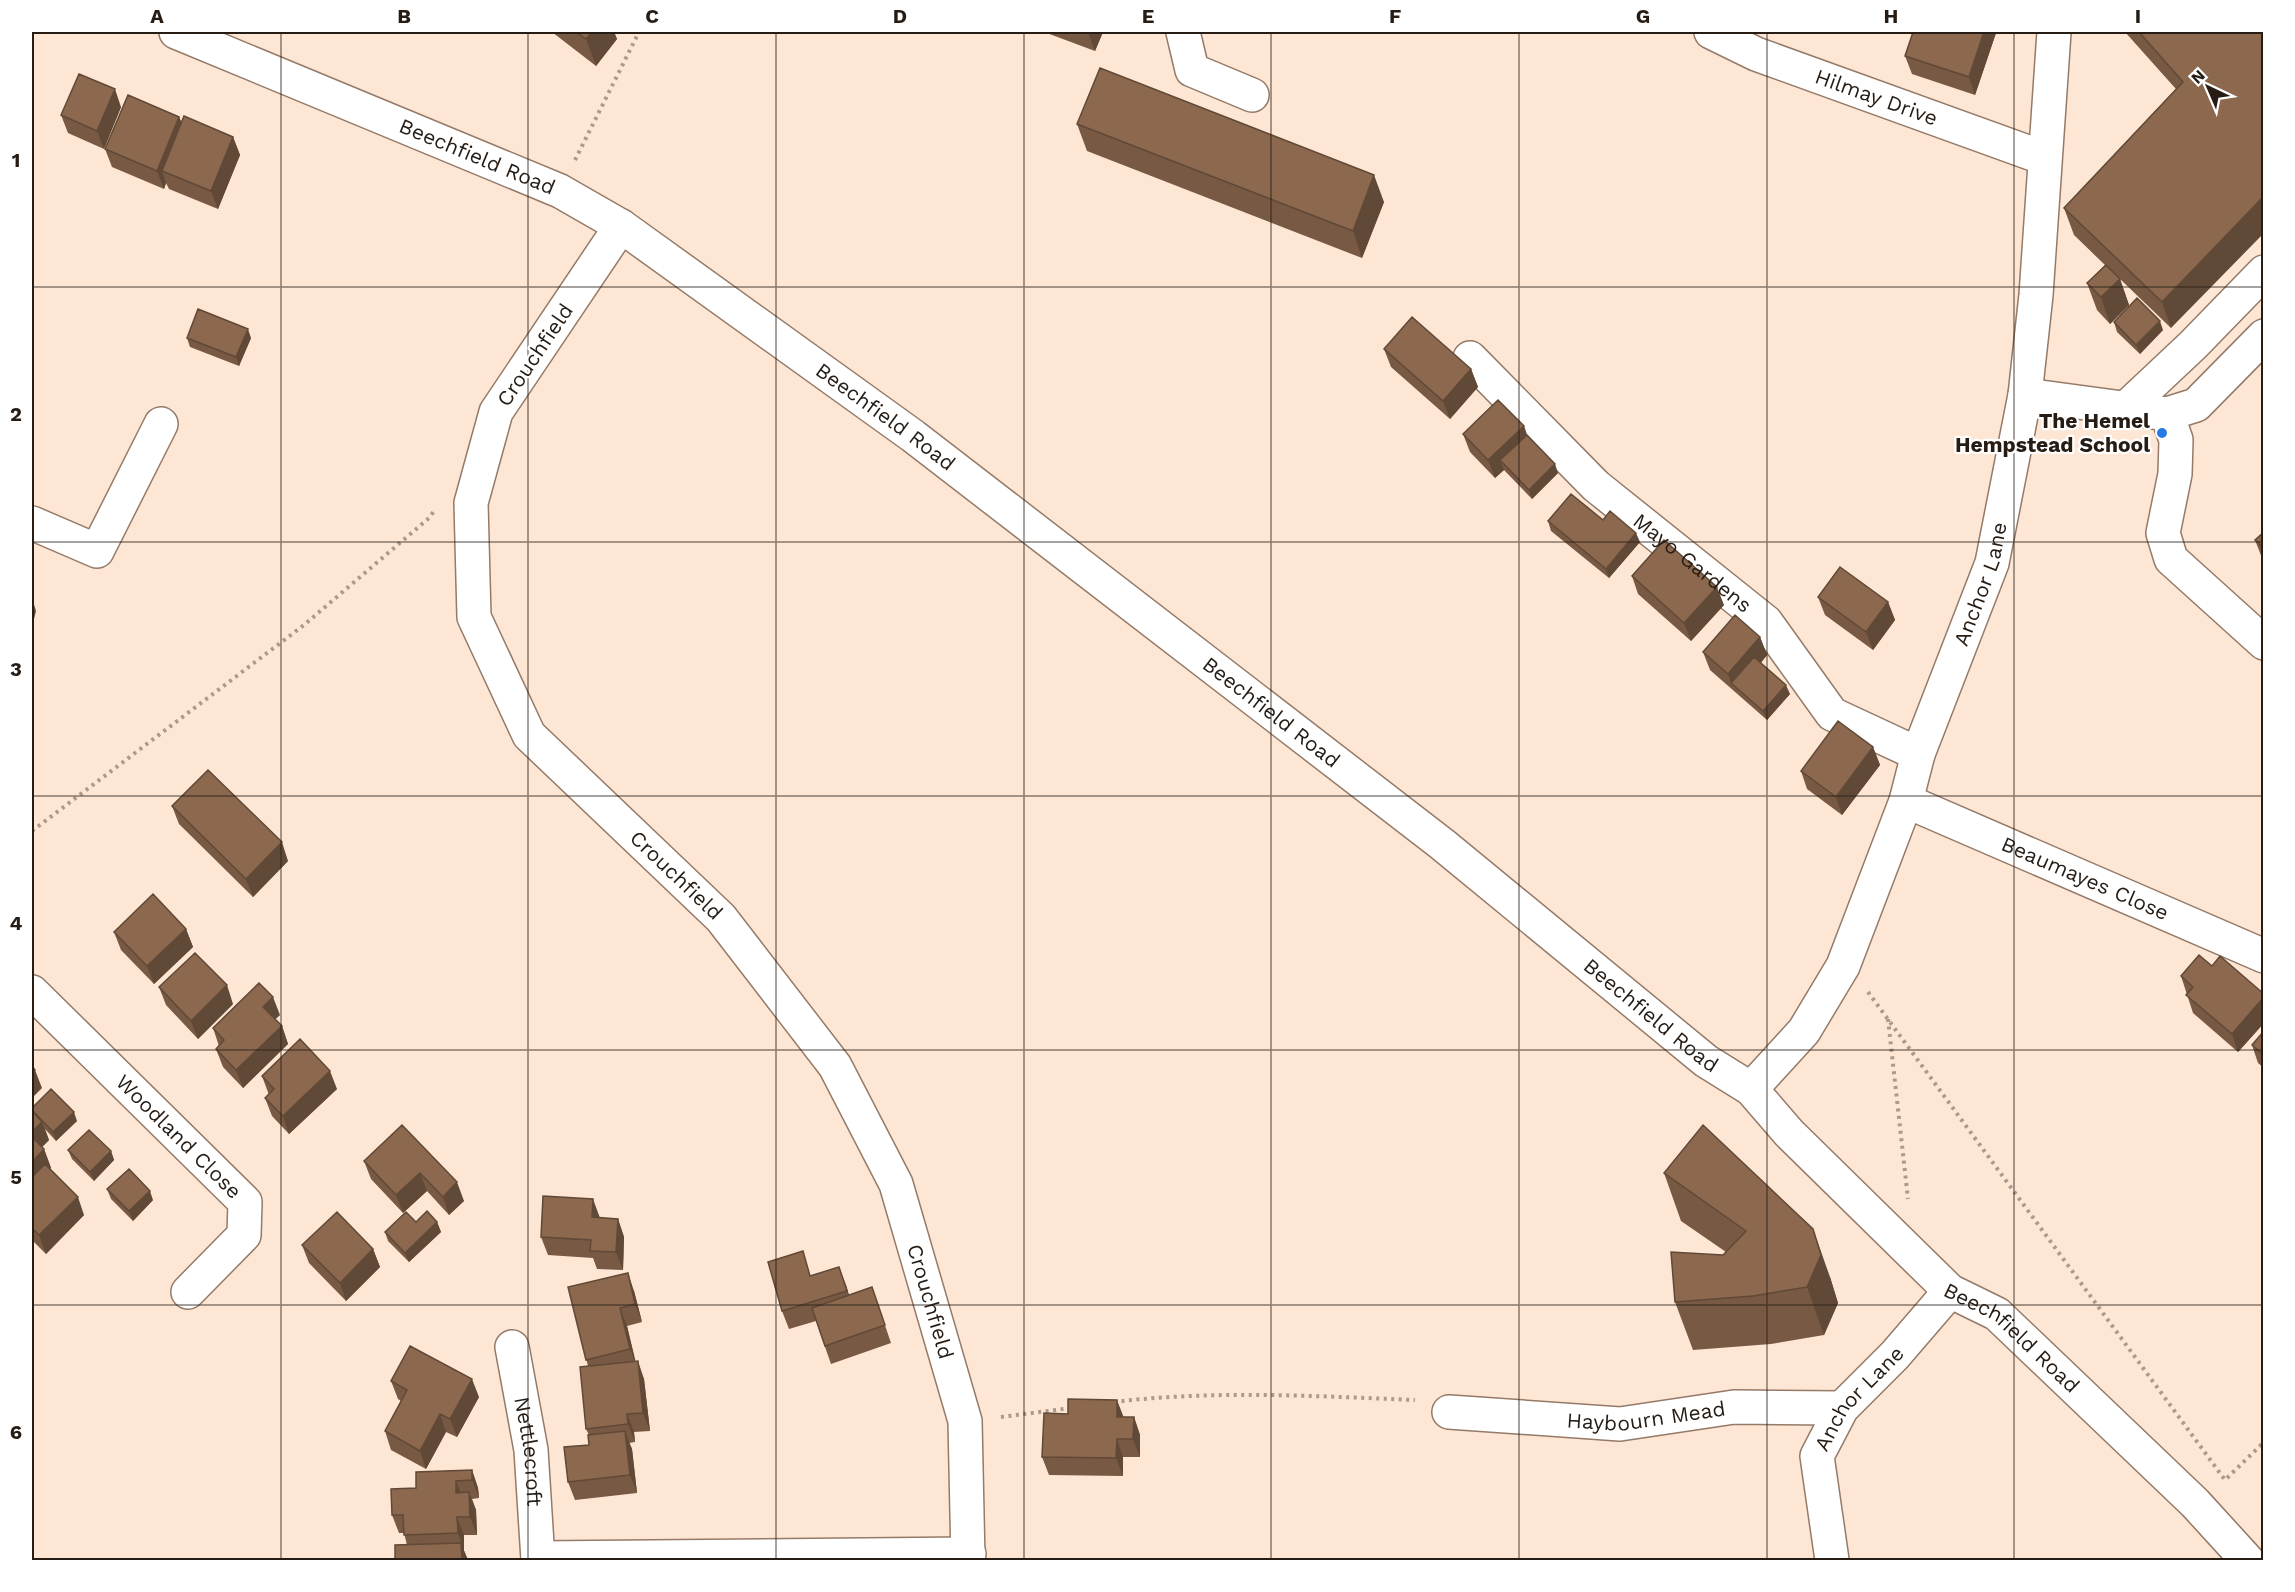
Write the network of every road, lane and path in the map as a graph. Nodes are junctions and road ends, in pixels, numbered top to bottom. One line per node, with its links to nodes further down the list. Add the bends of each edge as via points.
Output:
1 (176, 32): 8 (street, Beechfield Road)
2 (639, 32): 8 (path)
3 (1183, 32): 6 (street, via 1192,70)
4 (1711, 32): 7 (street, Hilmay Drive, via 1756,54)
5 (2054, 32): 7 (street, Anchor Lane)
6 (1252, 95)
7 (2044, 158): 13 (street, Anchor Lane)
8 (560, 191): 9 (street, Beechfield Road)
9 (621, 226): 27 (street, Beechfield Road, via 922,443 1442,844 1706,1061); 36 (street, Crouchfield, via 496,412 471,503 474,617 530,735 720,918 835,1066 896,1184)
10 (2264, 272): 14 (street)
11 (2264, 336): 15 (street, via 2196,405)
12 (1470, 358): 20 (street, Mayo Gardens, via 1596,486 1766,622 1832,714)
13 (2025, 395): 14 (street); 20 (street, Anchor Lane, via 1992,563)
14 (2126, 408): 15 (street)
15 (2167, 414): 19 (street, via 2175,440 2175,474 2163,533 2171,559)
16 (161, 424): 18 (street, via 97,551)
17 (435, 508): 22 (path, via 429,518 304,625)
18 (32, 523)
19 (2264, 643)
20 (1918, 754): 21 (street, Anchor Lane)
21 (1906, 801): 23 (street, Beaumayes Close); 24 (street, Anchor Lane)
22 (32, 831)
23 (2264, 956)
24 (1843, 966): 26 (path); 27 (street, Anchor Lane, via 1804,1031)
25 (32, 992): 30 (street, Woodland Close, via 245,1202 244,1235)
26 (1888, 1018): 28 (path); 37 (path, via 2225,1480 2261,1445)
27 (1751, 1089): 28 (street, Beechfield Road, via 1790,1133)
28 (1914, 1255): 29 (street, Beechfield Road)
29 (1950, 1291): 34 (street, Anchor Lane); 41 (street, Beechfield Road, via 1996,1314 2196,1503)
30 (188, 1292)
31 (512, 1347): 39 (street, Nettlecroft, via 531,1450)
32 (1113, 1402): 35 (path, via 1258,1394 1417,1400)
33 (1079, 1407): 36 (path)
34 (1842, 1408): 35 (street, Haybourn Mead, via 1734,1407 1620,1424); 40 (street, Anchor Lane, via 1817,1456)
35 (1449, 1412)
36 (965, 1421): 38 (street, Crouchfield)
37 (2264, 1448)
38 (969, 1557): 39 (street, Nettlecroft)
39 (538, 1559)
40 (1832, 1560)
41 (2247, 1560)

